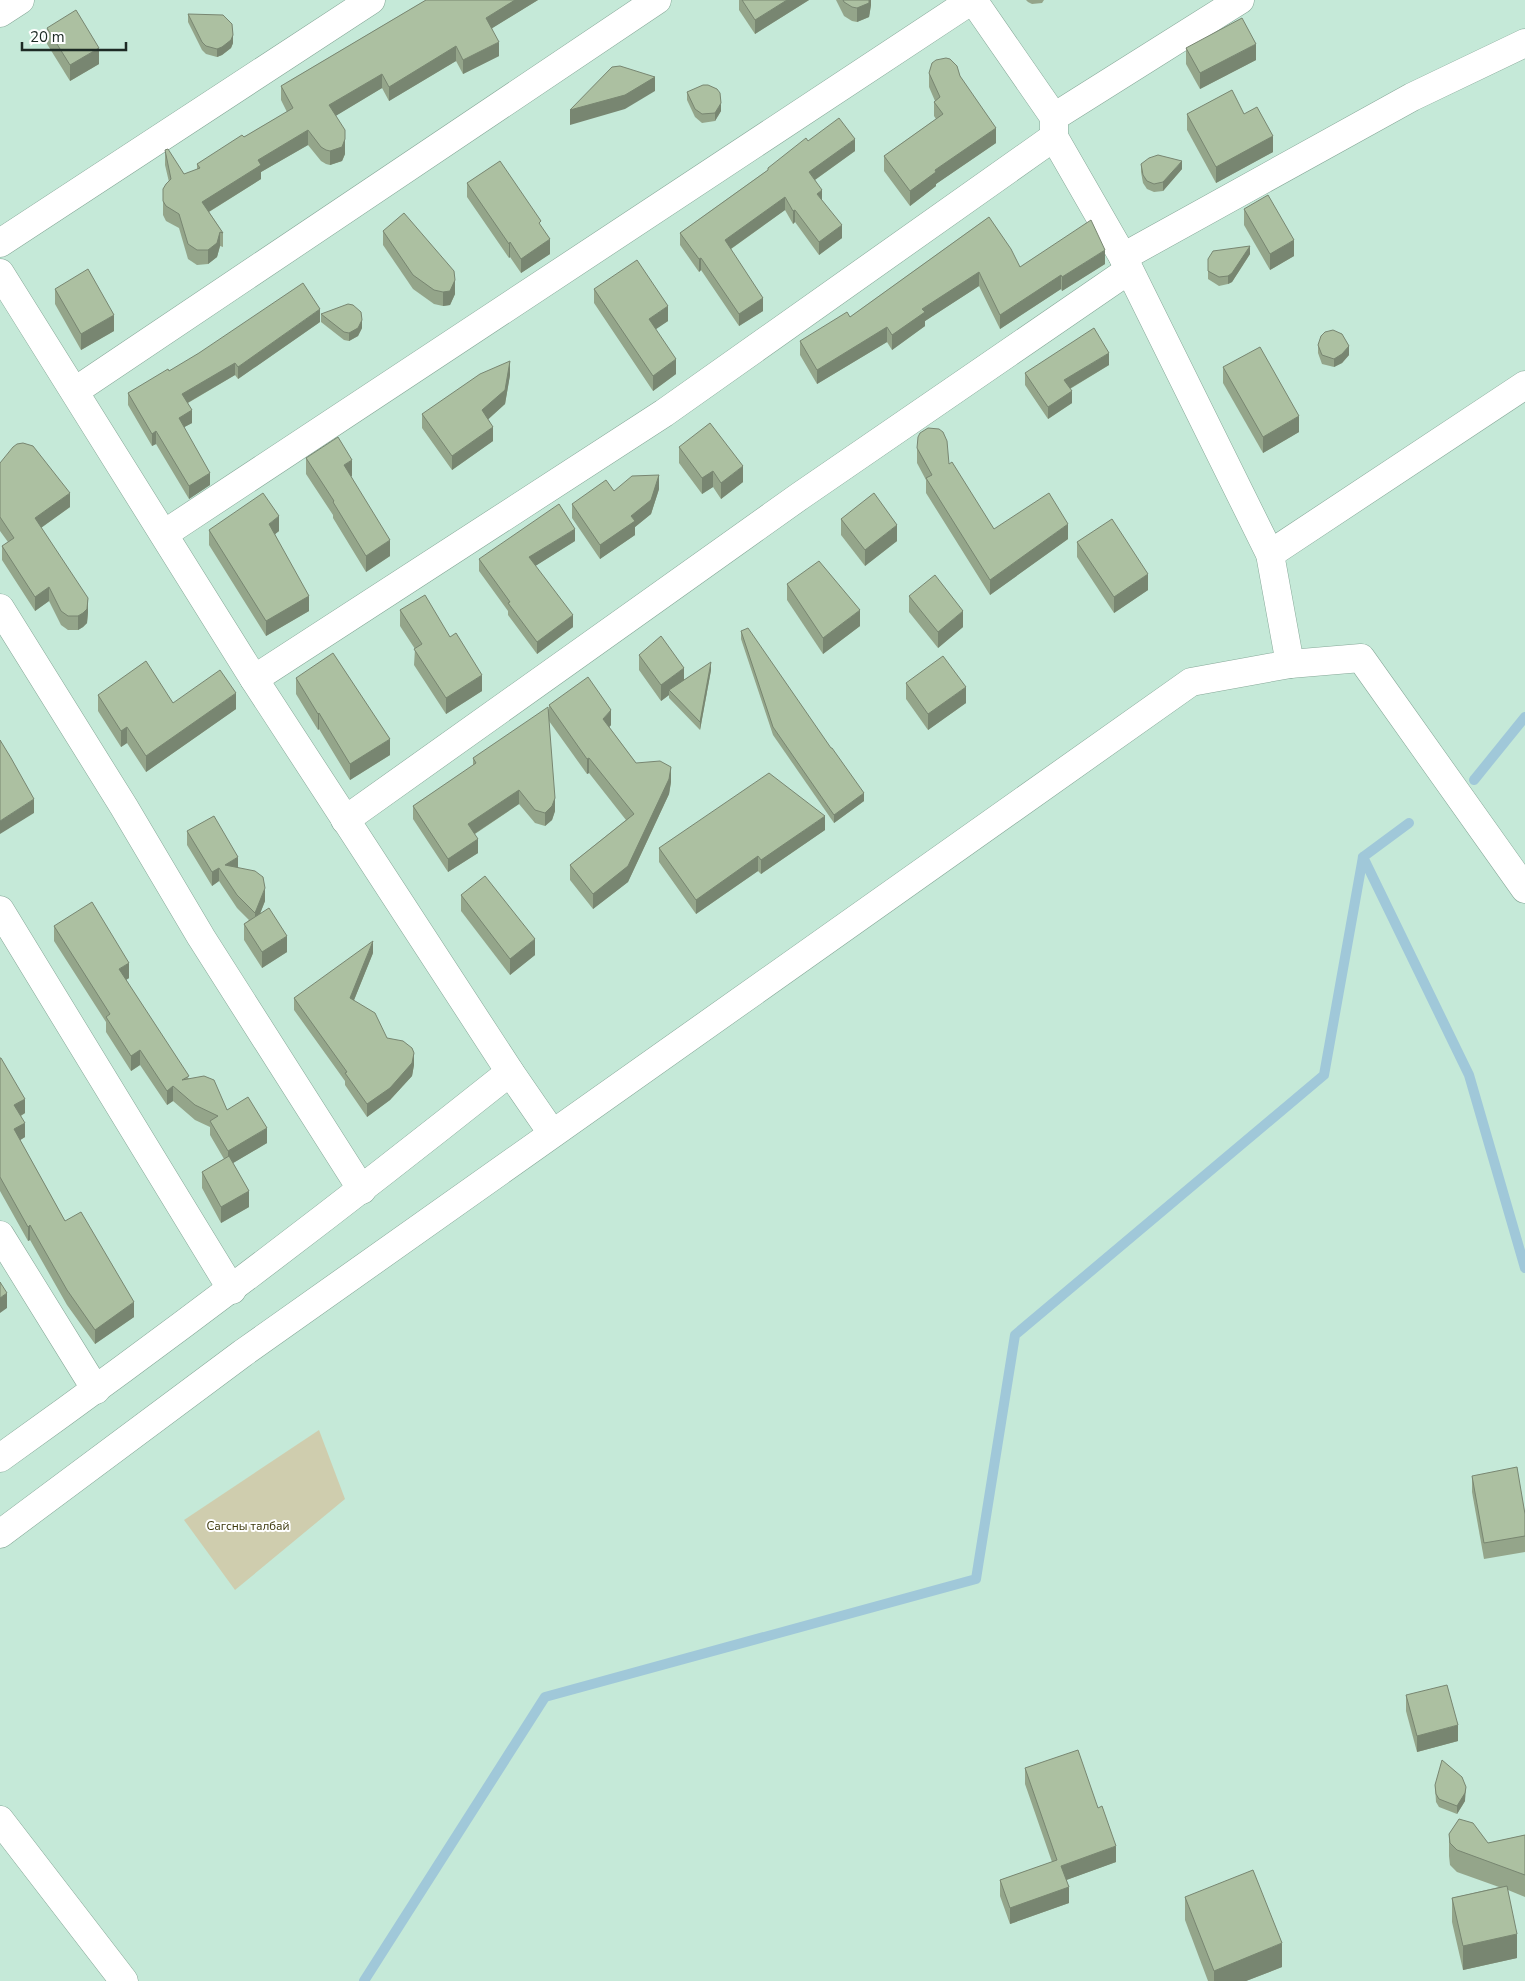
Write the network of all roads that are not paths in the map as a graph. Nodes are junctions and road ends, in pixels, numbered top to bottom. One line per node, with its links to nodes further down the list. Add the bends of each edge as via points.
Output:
1 (20, 0): 6 (street)
2 (372, 0): 9 (street)
3 (657, 0): 13 (street)
4 (972, 0): 8 (street); 14 (street)
5 (1240, 0): 8 (street)
6 (0, 13)
7 (1525, 43): 10 (street, via 1412,97)
8 (1054, 127): 10 (street); 18 (street, via 664,413)
9 (0, 243)
10 (1126, 264): 15 (street); 19 (street)
11 (0, 273): 13 (street)
12 (1525, 384): 15 (street)
13 (75, 391): 14 (street)
14 (164, 534): 18 (street)
15 (1270, 554): 17 (street)
16 (0, 608): 24 (street, via 201,937)
17 (1290, 664): 20 (street, via 1361,658); 23 (street, via 1191,682)
18 (254, 678): 19 (street)
19 (345, 820): 22 (street)
20 (1525, 889)
21 (0, 910): 26 (street)
22 (510, 1072): 23 (street); 24 (street)
23 (552, 1133): 29 (street, via 243,1353)
24 (362, 1190): 26 (street)
25 (0, 1235): 27 (street)
26 (232, 1290): 27 (street)
27 (96, 1390): 28 (street)
28 (0, 1458)
29 (0, 1534)
30 (0, 1820): 31 (street)
31 (124, 1981)

